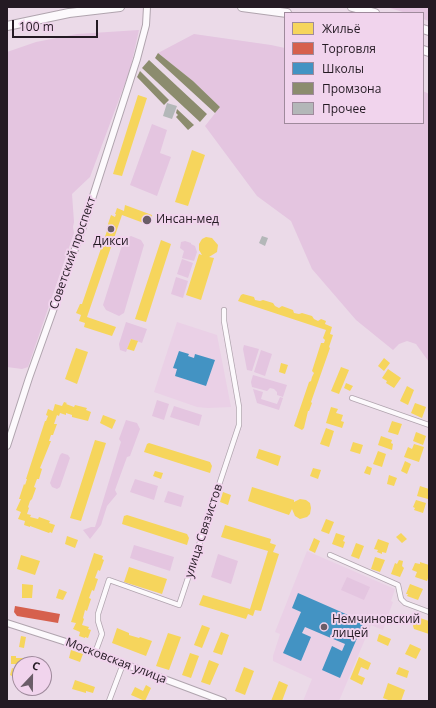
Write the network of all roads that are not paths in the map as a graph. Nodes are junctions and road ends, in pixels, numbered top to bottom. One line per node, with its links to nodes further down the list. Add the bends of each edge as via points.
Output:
1 (120, 7): 7 (highway)
2 (147, 7): 11 (street, Советский проспект, via 146,25 137,59 85,221)
3 (242, 7): 6 (highway)
4 (352, 7): 5 (highway)
5 (371, 12)
6 (284, 13)
7 (7, 26)
8 (224, 310): 15 (street, улица Связистов, via 240,406 239,425 179,605 109,580 98,614 102,634)
9 (352, 398): 10 (street)
10 (429, 425)
11 (7, 446)
12 (330, 555): 13 (street, via 398,585 401,599 405,603)
13 (429, 612)
14 (7, 623): 15 (street, Московская улица)
15 (95, 653): 16 (street, Московская улица)
16 (123, 664): 17 (street); 18 (street, Московская улица)
17 (109, 701)
18 (221, 701)

